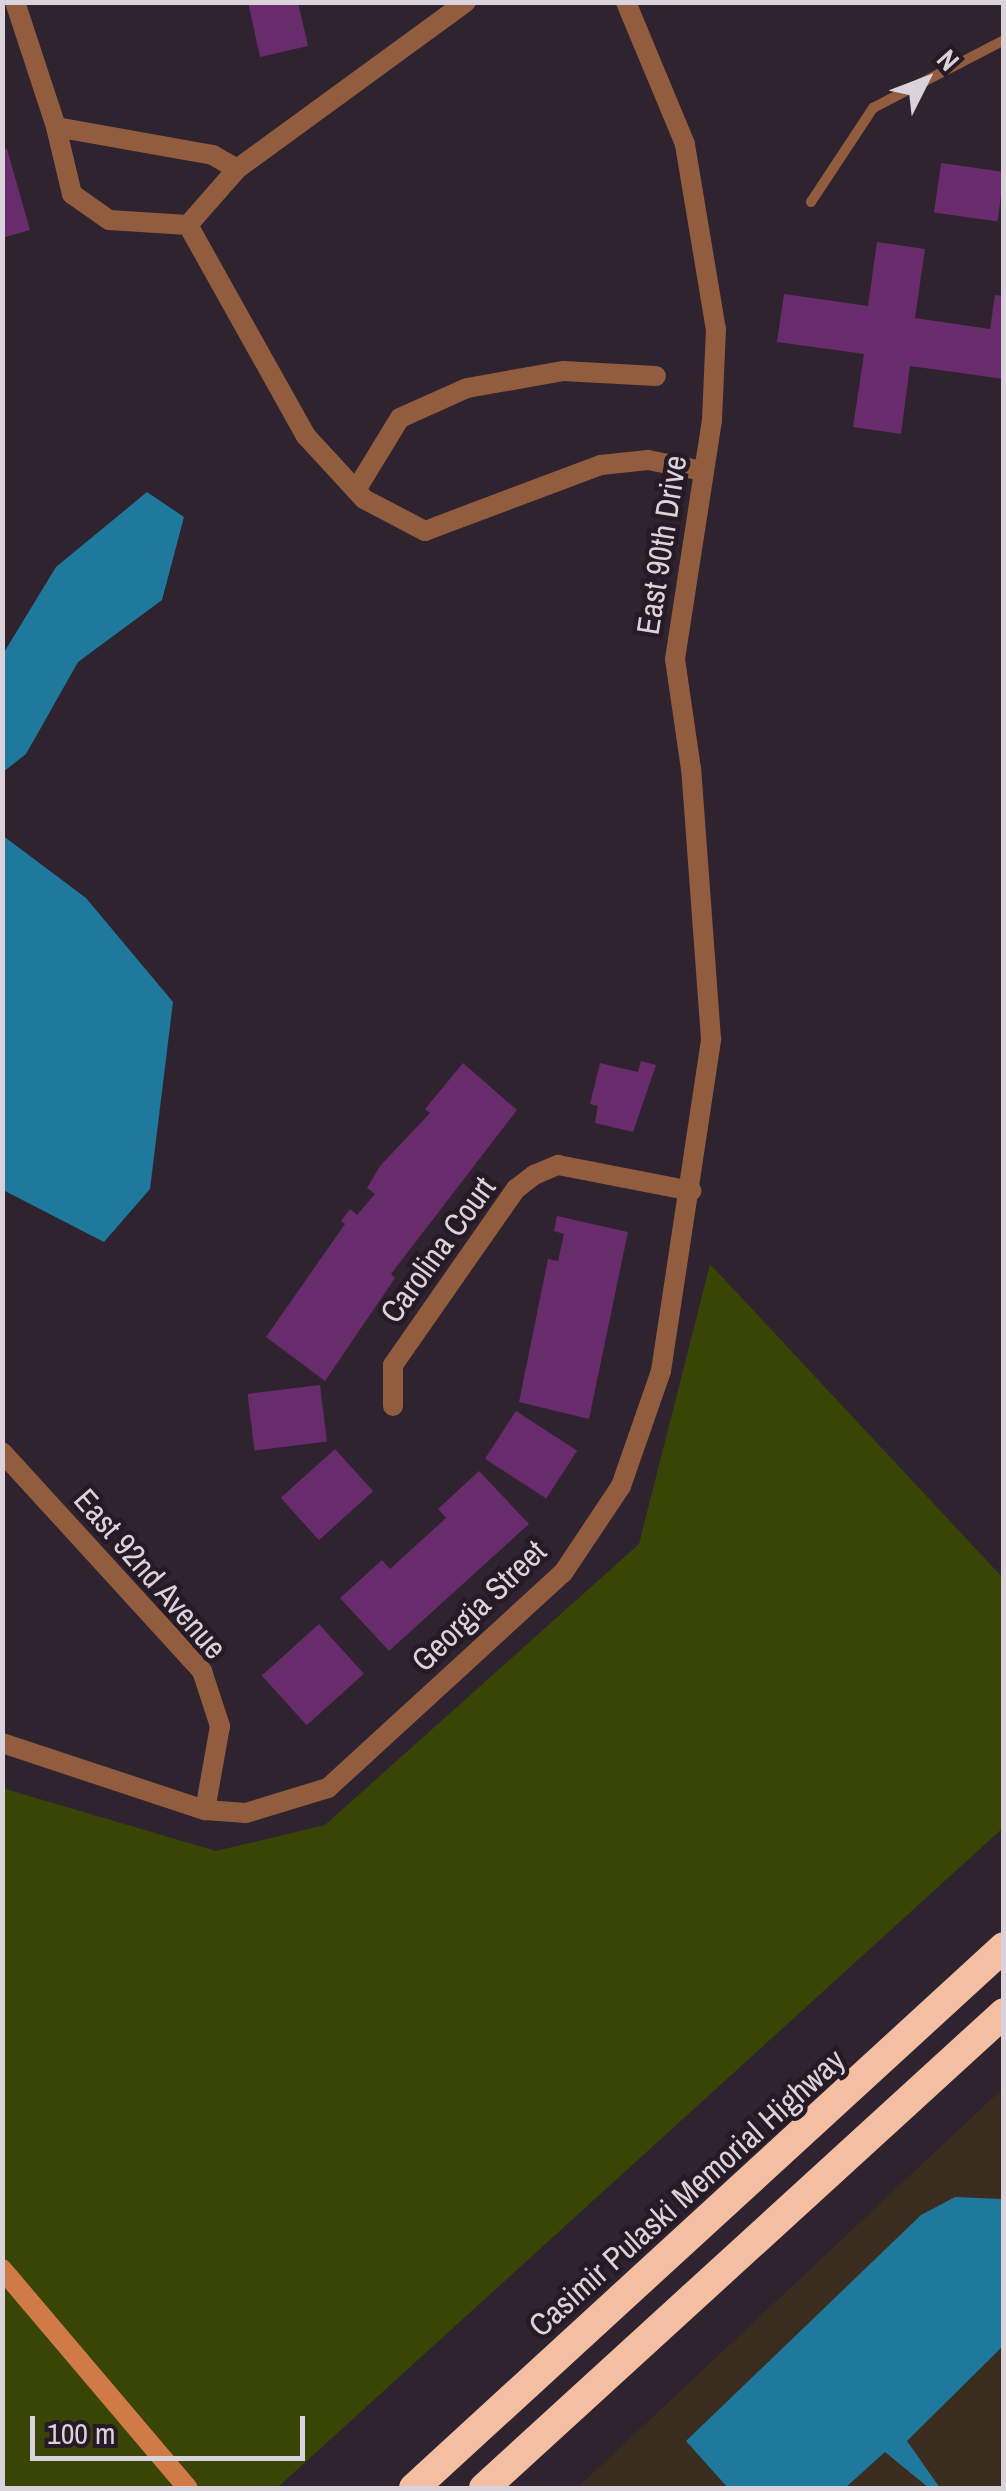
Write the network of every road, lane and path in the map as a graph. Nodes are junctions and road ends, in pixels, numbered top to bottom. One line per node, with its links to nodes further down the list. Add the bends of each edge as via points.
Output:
1 (14, 2): 4 (street)
2 (466, 2): 8 (street)
3 (626, 2): 12 (street, East 90th Drive, via 685,144 704,234 716,330)
4 (24, 22): 5 (lane); 7 (street)
5 (2, 25)
6 (1004, 40): 9 (lane, via 873,108)
7 (56, 127): 8 (street, via 213,155); 10 (street, via 72,194 108,220)
8 (236, 169): 10 (street)
9 (811, 202)
10 (188, 226): 13 (street, via 306,436)
11 (656, 376): 13 (street, via 563,371 467,388 400,418)
12 (703, 471): 13 (street, via 648,460 601,464 426,531); 14 (street, East 90th Drive, via 674,659 707,963 711,1039)
13 (356, 490)
14 (702, 1109): 15 (street, Georgia Street)
15 (692, 1191): 16 (street, Carolina Court, via 558,1165 534,1175 516,1189 393,1365); 19 (street, Georgia Street, via 660,1372 621,1486 563,1573 328,1788 246,1813)
16 (393, 1406)
17 (2, 1452): 19 (street, East 92nd Avenue, via 202,1671 220,1726)
18 (2, 1743): 19 (street, Georgia Street)
19 (205, 1810)
20 (1004, 1947): 24 (highway, Casimir Pulaski Memorial Highway)
21 (1004, 2014): 25 (highway)
22 (2, 2269): 23 (street)
23 (188, 2488)
24 (414, 2488)
25 (484, 2488)

